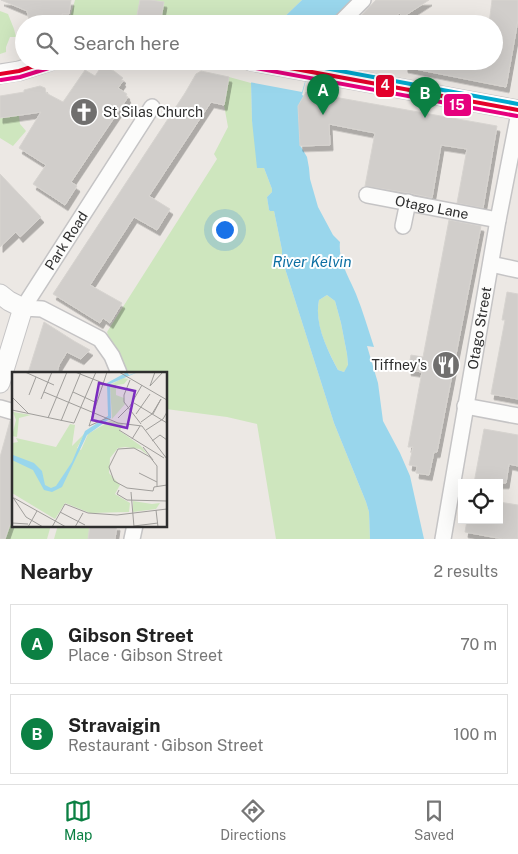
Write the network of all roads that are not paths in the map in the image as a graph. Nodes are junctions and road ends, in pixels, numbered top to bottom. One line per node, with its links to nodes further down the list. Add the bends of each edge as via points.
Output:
1 (363, 0): 2 (street)
2 (349, 15)
3 (22, 70): 5 (street)
4 (319, 70): 7 (street)
5 (0, 74)
6 (152, 107): 16 (street, Park Road)
7 (518, 110)
8 (518, 118): 11 (street, Otago Street)
9 (367, 195): 10 (street, Otago Lane)
10 (408, 202): 11 (street, Otago Lane); 12 (street)
11 (498, 220): 13 (street, Otago Street)
12 (403, 226)
13 (491, 264): 14 (street); 19 (street, Otago Street)
14 (518, 270)
15 (0, 294): 16 (street)
16 (23, 308): 17 (street, via 42,309 100,339); 18 (street, Park Road)
17 (119, 372)
18 (0, 383)
19 (465, 406): 20 (street); 23 (street, Otago Street)
20 (518, 416)
21 (135, 526): 22 (street)
22 (132, 539)
23 (443, 539)

